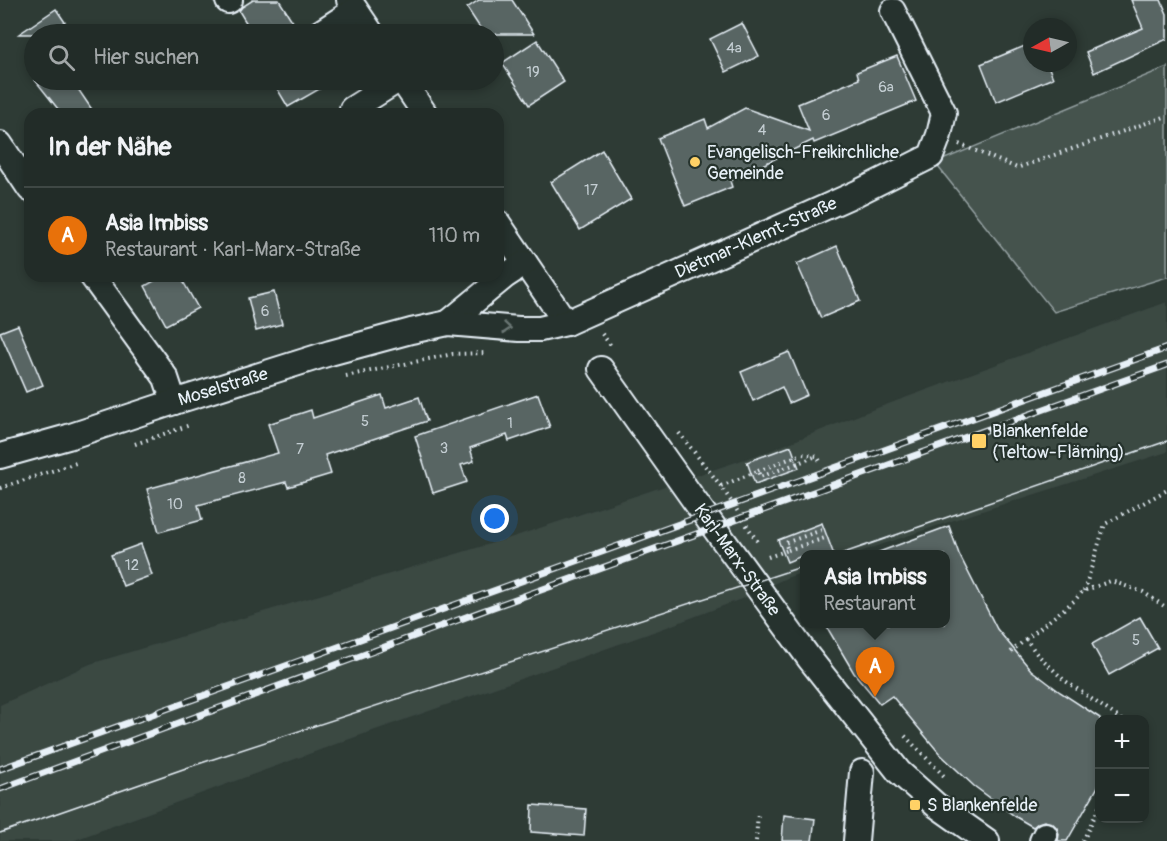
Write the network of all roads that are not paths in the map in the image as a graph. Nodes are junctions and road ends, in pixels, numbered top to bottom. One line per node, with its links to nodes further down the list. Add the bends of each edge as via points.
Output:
1 (352, 5): 3 (street); 4 (street)
2 (893, 11): 17 (street, Dietmar-Klemt-Straße, via 944,113 931,156)
3 (330, 24)
4 (365, 24)
5 (383, 90): 7 (street)
6 (407, 90): 8 (street)
7 (354, 108)
8 (421, 108)
9 (0, 144): 10 (street)
10 (24, 180)
11 (504, 232): 12 (street)
12 (525, 263): 13 (street, Moselstraße); 17 (street)
13 (504, 277)
14 (96, 282): 19 (street, via 166,378)
15 (498, 282): 16 (street, Moselstraße)
16 (448, 323): 17 (street, Moselstraße, one-way to 17, via 519,329); 19 (street, Moselstraße, via 330,353)
17 (566, 323)
18 (601, 369): 23 (street, Karl-Marx-Straße, via 802,649 899,772 936,805)
19 (174, 402): 20 (street, Moselstraße)
20 (0, 456)
21 (862, 772): 22 (street)
22 (856, 841)
23 (987, 841)

